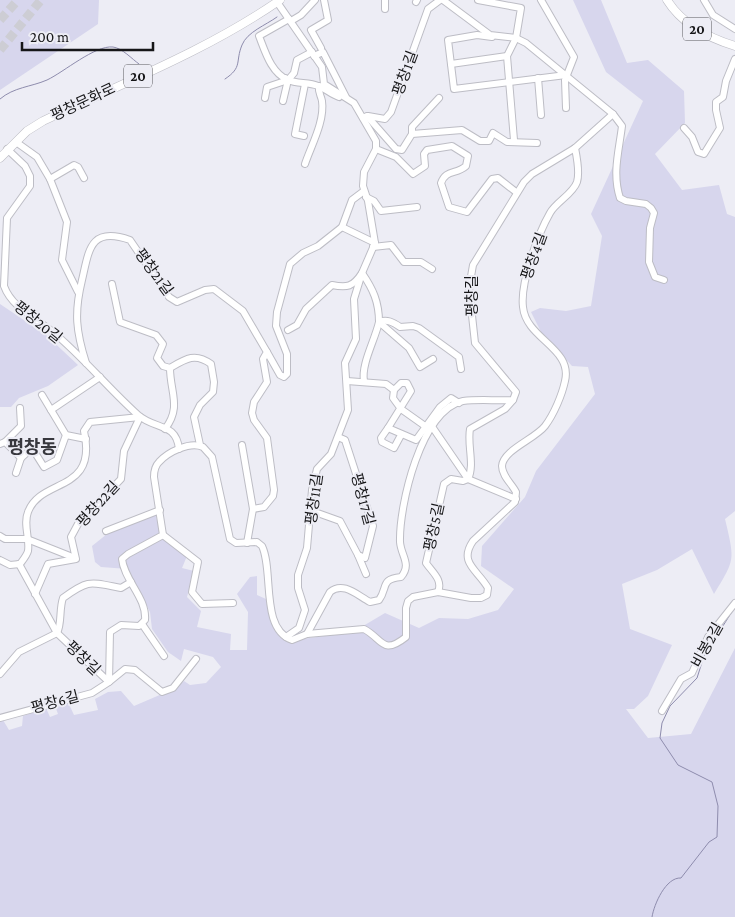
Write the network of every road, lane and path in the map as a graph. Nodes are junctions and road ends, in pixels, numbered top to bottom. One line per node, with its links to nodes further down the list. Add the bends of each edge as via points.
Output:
1 (315, 0): 12 (street, via 301,15)
2 (324, 0): 17 (street, via 328,20 311,30)
3 (385, 0): 11 (street)
4 (442, 0): 14 (street); 35 (street, 평창1길, via 428,10 391,112 385,119)
5 (478, 0): 9 (street)
6 (541, 0): 22 (street, via 574,57)
7 (704, 0): 13 (street, via 713,15)
8 (279, 1): 12 (street); 40 (main road, 평창문화로 / 20, via 210,42 43,121)
9 (492, 1): 15 (street, via 521,8)
10 (669, 1): 16 (main road, 20, via 690,24 706,35)
11 (385, 9)
12 (290, 20): 18 (street); 24 (street, via 259,36 270,62)
13 (735, 29)
14 (494, 37): 15 (street); 21 (street, via 477,35 448,40)
15 (516, 38): 19 (street); 22 (street)
16 (735, 46)
17 (322, 48)
18 (313, 54): 24 (street, via 297,60 294,73); 29 (street, via 322,67 324,84); 29 (street, via 323,52)
19 (507, 56): 21 (street); 25 (street)
20 (735, 59): 36 (street, via 723,97 716,102 720,128 704,154 698,152)
21 (451, 64): 25 (street, via 454,89)
22 (566, 75): 23 (street); 32 (street); 33 (street)
23 (538, 78): 25 (street); 34 (street)
24 (286, 79): 26 (street); 28 (street, via 267,87); 31 (street)
25 (509, 82): 39 (street)
26 (305, 84): 27 (street); 38 (street, via 295,134)
27 (319, 86): 29 (street, via 326,92); 46 (street, via 322,101 320,122)
28 (265, 98)
29 (346, 98): 35 (street)
30 (438, 98): 37 (street, via 412,127)
31 (283, 101)
32 (566, 108)
33 (613, 114): 42 (street, 평창길 / 평창길); 56 (street, via 622,126 616,157 620,198 646,204 654,213 649,262 655,277)
34 (541, 115)
35 (365, 117): 37 (street, via 396,149 402,150); 43 (street, via 376,141)
36 (684, 128)
37 (412, 134): 39 (street, via 462,130 480,141 489,141 493,132 507,142)
38 (304, 136)
39 (514, 140): 41 (street, via 522,144)
40 (16, 142): 44 (main road, 평창문화로 / 20); 48 (street, 평창21길, via 37,157)
41 (537, 142)
42 (575, 148): 49 (street, 평창길 / 평창길, via 532,174); 92 (street, 평창4길, via 576,183 550,214 524,279 523,308 529,326 562,356 566,368 565,381 544,427 510,452 502,464 502,472 516,492)
43 (376, 149): 49 (street, via 396,157 413,174 425,166 427,150 452,146 468,156 466,166 449,172 440,183 449,207 467,212 492,179 498,178); 50 (street, via 364,172)
44 (7, 150): 45 (main road, 평창문화로 / 20); 63 (street, 평창20길, via 24,166 30,176 30,186 7,218 4,286 19,308 53,332)
45 (0, 158)
46 (305, 164)
47 (84, 178): 48 (street, via 78,166 74,165)
48 (50, 179): 58 (street, 평창21길, via 67,222 62,260)
49 (516, 192): 71 (street, 평창길 / 평창길, via 473,265 469,288 475,343 514,388)
50 (365, 194): 51 (street, via 381,210); 52 (street, via 352,200); 53 (street)
51 (417, 207)
52 (342, 227): 53 (street); 61 (street, via 290,264 276,326 287,354 287,374 284,377)
53 (374, 245): 54 (street, via 391,245 404,262 421,262); 55 (street, 평창11길)
54 (432, 269)
55 (362, 273): 59 (street, via 379,306); 60 (street, 평창11길, via 356,283 346,287 332,285 306,310 297,325); 67 (street, 평창11길, via 354,299 356,339 345,363)
56 (664, 280)
57 (112, 284): 64 (street, via 120,322 156,335 163,344 157,358 163,366)
58 (78, 292): 61 (street, 평창21길, via 89,249 100,239 110,236 130,240 170,297 177,302 214,289 243,312); 63 (street, 평창21길, via 77,322)
59 (379, 322): 62 (street, via 409,348 420,367); 65 (street, via 391,321 400,327 419,328 459,357); 68 (street, via 362,374)
60 (288, 330)
61 (267, 352): 93 (street, via 264,359 267,382 254,402 252,412 267,438 274,490 264,507)
62 (433, 359)
63 (86, 363): 66 (street, 평창20길)
64 (170, 368): 80 (street, via 175,400 173,419); 87 (street, via 199,356 211,364 213,392 200,404 194,417)
65 (462, 369)
66 (100, 377): 75 (street); 76 (street, 평창20길)
67 (347, 381): 68 (street); 83 (street, 평창11길, via 348,410)
68 (364, 381): 69 (street, via 386,384)
69 (394, 390): 74 (street, via 393,398); 74 (street, via 401,383 407,383 411,391)
70 (42, 395): 75 (street)
71 (513, 400): 72 (street); 91 (street, via 505,409 470,429 468,441 472,472)
72 (459, 403): 77 (street, via 451,398); 79 (street, via 446,410)
73 (20, 408): 85 (street, via 21,426)
74 (400, 409): 77 (street); 78 (street)
75 (51, 410): 81 (street)
76 (140, 417): 80 (street, 평창20길); 84 (street, via 90,422 84,432); 102 (street, 평창22길, via 124,451 122,480 78,524 71,537)
77 (425, 426): 82 (street, via 416,440)
78 (388, 428): 82 (street); 82 (street, via 381,438 391,448)
79 (433, 428): 91 (street); 113 (street, via 415,460 403,508 401,546 408,565 406,571 385,583 381,597 376,601 370,602 343,588 333,589)
80 (166, 429): 88 (street, via 178,437)
81 (66, 435): 84 (street); 89 (street, via 57,460 44,467 32,448)
82 (401, 435)
83 (338, 437): 95 (street, 평창11길, via 331,454 317,469); 101 (street, 평창17길, via 345,440 373,526 365,558)
84 (86, 440): 99 (street, via 82,470 39,498 28,512)
85 (3, 443): 89 (street)
86 (242, 445): 93 (street)
87 (200, 446): 88 (street); 100 (street, via 212,457 230,539 236,543)
88 (179, 449): 94 (street, via 158,462 155,469)
89 (22, 458): 90 (street)
90 (16, 474)
91 (468, 479): 92 (street); 107 (street, 평창5길, via 451,479 444,484 426,563 438,578)
92 (516, 499): 107 (street, via 472,541 468,549 466,556 488,588 487,595 471,598)
93 (252, 509): 100 (street)
94 (160, 510): 96 (street); 97 (street)
95 (312, 511): 101 (street, 평창17길, via 340,521); 114 (street, 평창11길, via 307,548 298,574 298,588 305,610 299,628)
96 (106, 531)
97 (163, 535): 106 (street, via 122,559); 109 (street, via 198,562 192,592 202,604)
98 (0, 536): 99 (street)
99 (27, 539): 102 (street); 104 (street, via 28,552)
100 (247, 542): 114 (street, via 257,542 265,551 270,610)
101 (358, 555): 105 (street, 평창17길)
102 (76, 559): 108 (street, via 48,564)
103 (0, 560): 104 (street, via 10,565)
104 (19, 564): 108 (street)
105 (366, 574)
106 (131, 582): 111 (street, via 146,616); 112 (street, 평창길 / 평창길, via 121,588 92,582 81,585 62,598)
107 (438, 592): 113 (street, via 408,601 406,637 398,644 382,645 364,629)
108 (36, 594): 112 (street, 평창길)
109 (233, 603)
110 (735, 603): 119 (street, 비봉2길, via 708,637 692,673 681,679)
111 (142, 624): 115 (street); 118 (street, via 121,625 110,632)
112 (57, 633): 117 (street, 평창길 / 평창길, via 19,652); 118 (street, 평창길)
113 (306, 634): 114 (street, via 292,640)
114 (286, 637)
115 (164, 656)
116 (196, 659): 118 (street, 평창6길, via 173,688 162,692 135,670 125,669)
117 (0, 674)
118 (109, 682): 120 (street, 평창6길, via 92,692)
119 (662, 711)
120 (0, 718)

